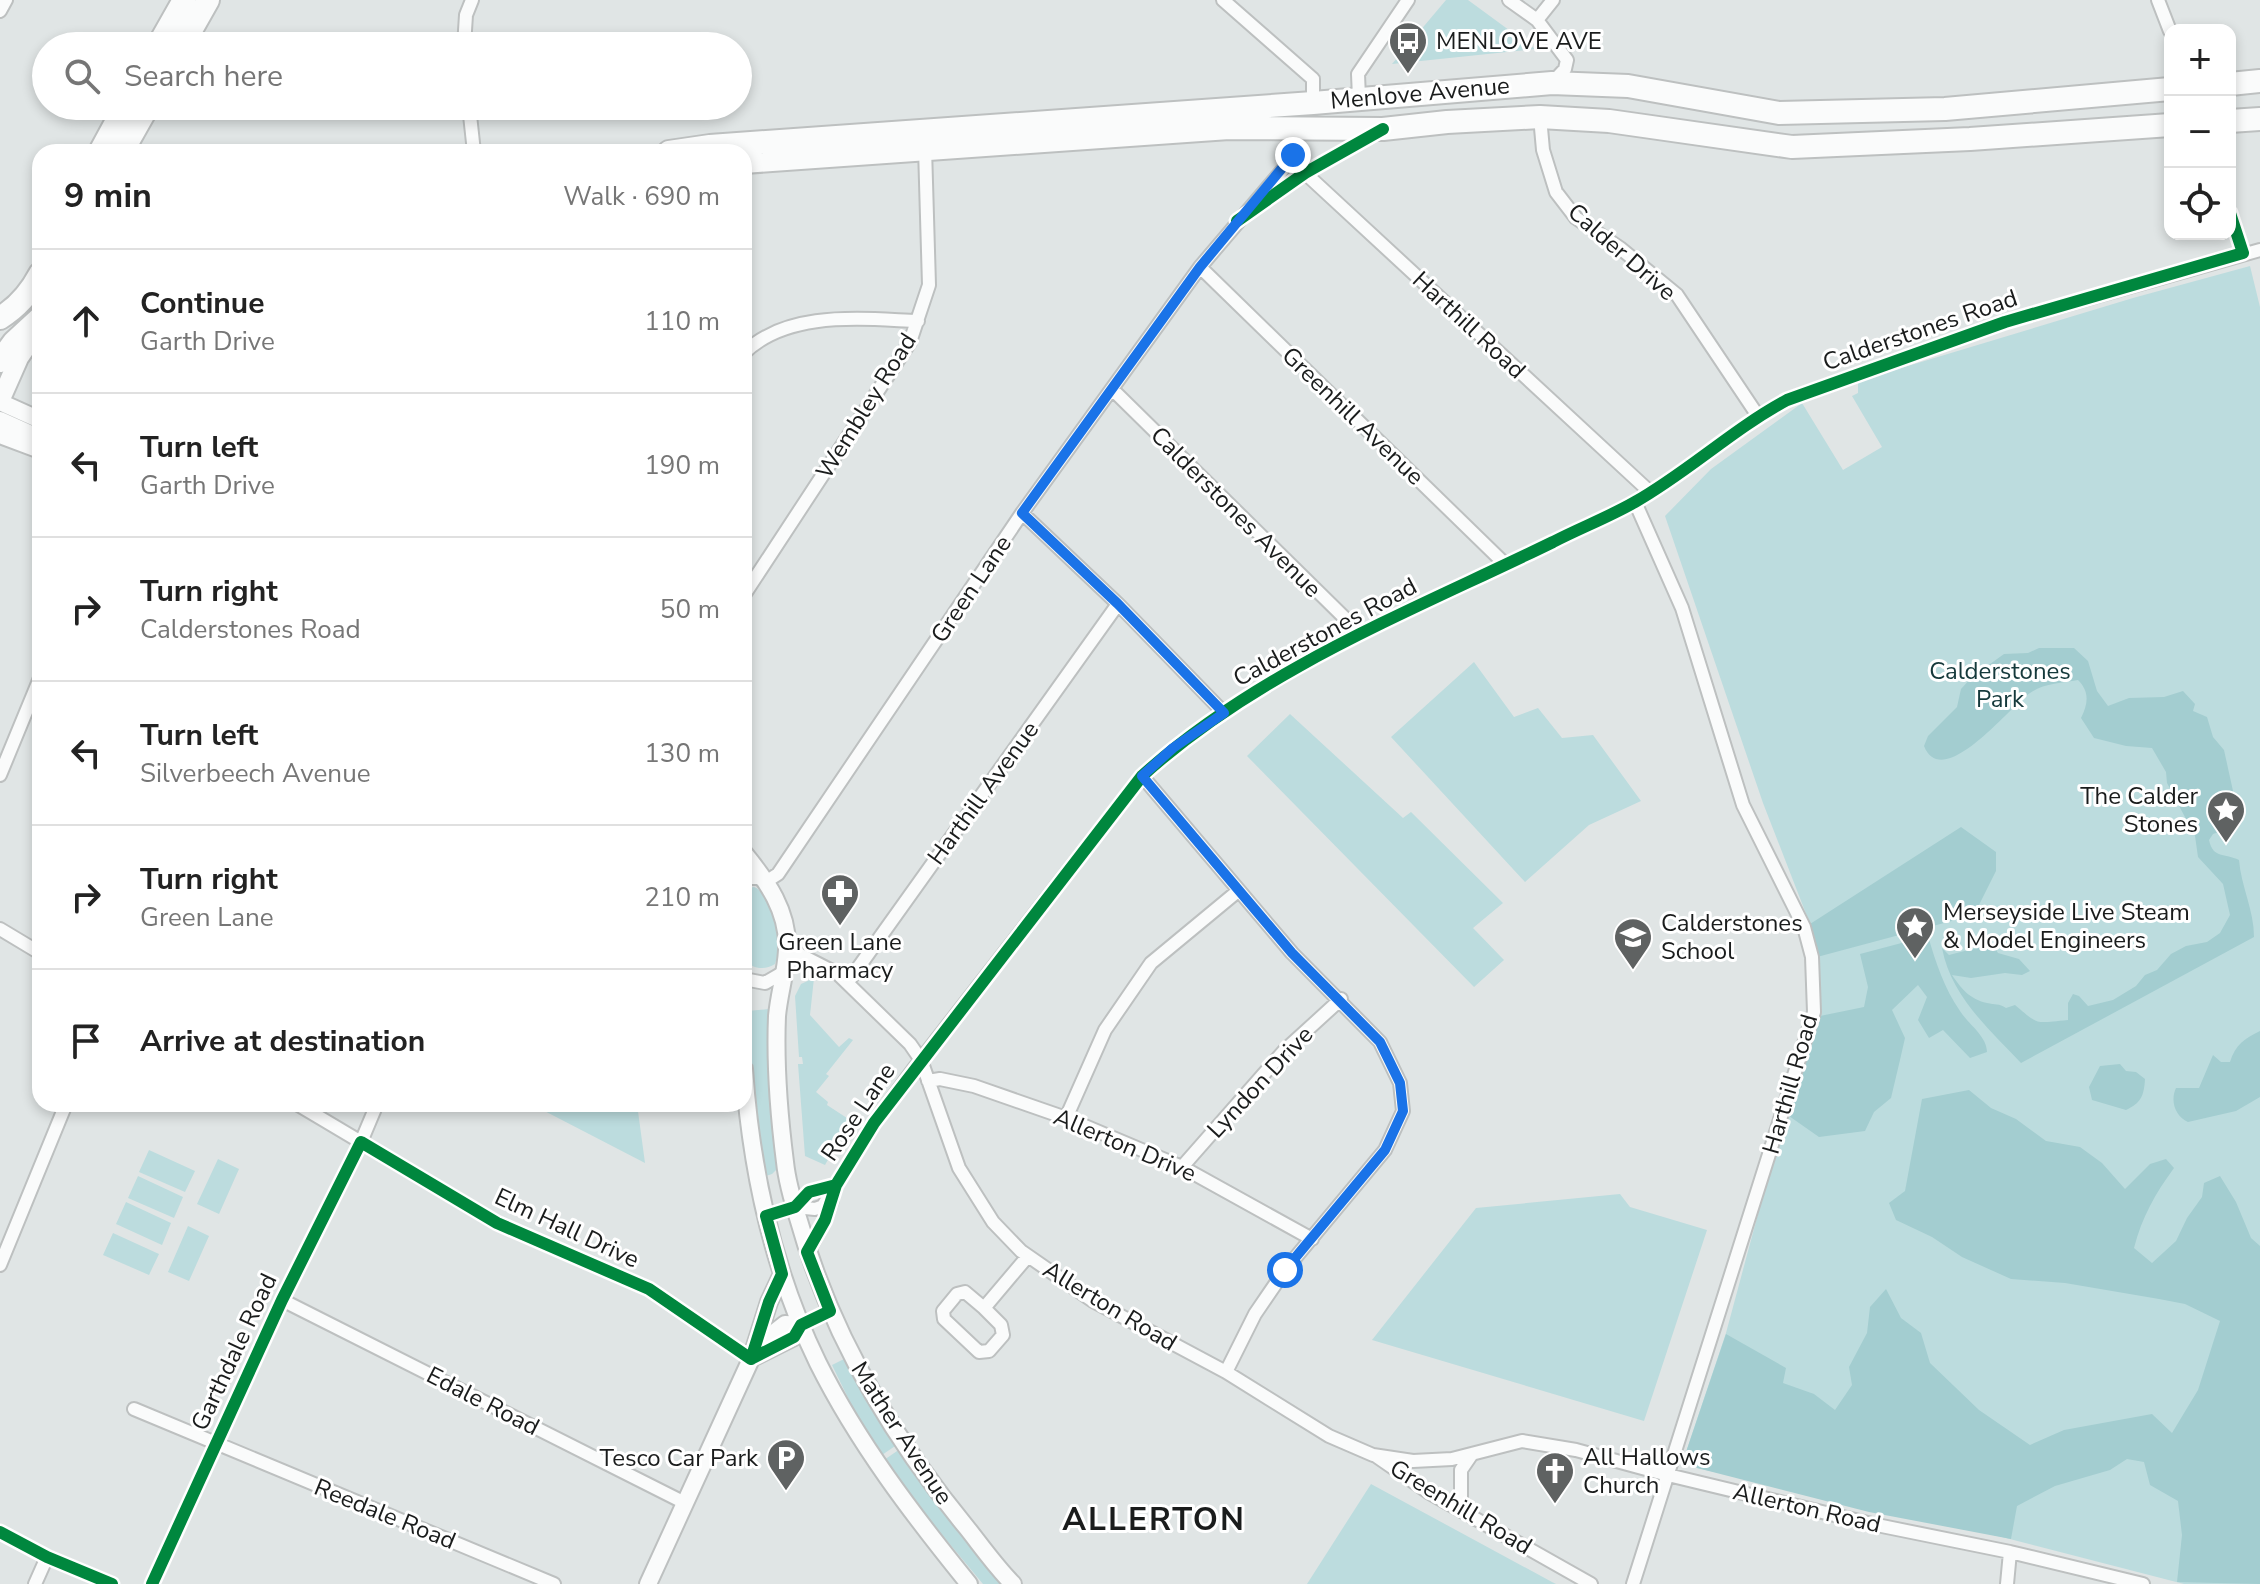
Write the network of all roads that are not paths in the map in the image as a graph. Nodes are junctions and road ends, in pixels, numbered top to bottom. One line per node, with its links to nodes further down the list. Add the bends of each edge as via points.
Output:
1 (6, 0): 10 (street)
2 (184, 0): 13 (highway)
3 (208, 0): 14 (highway)
4 (472, 0): 15 (street)
5 (1223, 0): 22 (street, via 1313,79)
6 (1408, 0): 21 (street, via 1358,74)
7 (1509, 0): 11 (street)
8 (1553, 0): 11 (street)
9 (2158, 0): 12 (street)
10 (0, 11)
11 (1537, 20): 17 (street, via 1567,60)
12 (2167, 24)
13 (166, 32)
14 (190, 32)
15 (465, 32)
16 (2260, 81): 18 (highway)
17 (1552, 83): 19 (highway, Menlove Avenue, via 1628,86 1779,113 1945,109); 20 (highway, Menlove Avenue)
18 (2236, 83)
19 (2164, 90)
20 (1394, 95): 21 (highway, Menlove Avenue); 31 (highway)
21 (1359, 98): 22 (highway, Menlove Avenue)
22 (1313, 103): 30 (highway); 35 (highway, Menlove Avenue)
23 (1540, 117): 29 (highway, Menlove Avenue, via 1609,121 1792,147); 31 (highway, Menlove Avenue); 55 (street, Calder Drive, via 1556,192 1576,218 1677,295)
24 (2260, 119): 28 (highway)
25 (117, 120): 32 (highway)
26 (140, 120): 33 (highway)
27 (471, 120): 34 (street)
28 (2236, 121)
29 (2164, 125)
30 (1295, 128): 31 (highway, Menlove Avenue); 36 (highway, Menlove Avenue); 37 (street)
31 (1389, 128): 39 (street, Green Lane)
32 (104, 144)
33 (127, 144)
34 (473, 144)
35 (738, 144)
36 (925, 148): 38 (highway, Menlove Avenue); 47 (street, Wembley Road, via 929,285)
37 (1293, 155): 39 (street, Harthill Road); 40 (street, Green Lane)
38 (752, 161)
39 (1305, 173): 40 (street, Green Lane); 62 (street, Harthill Road)
40 (1237, 221): 44 (street, Green Lane)
41 (2236, 231): 43 (street)
42 (2260, 250): 43 (street, Calderstones Road)
43 (2243, 253): 55 (street, Calderstones Road, via 2005,322 1787,400)
44 (1200, 267): 52 (street, Green Lane); 65 (street, Greenhill Avenue)
45 (32, 289): 46 (highway)
46 (0, 318)
47 (918, 321): 50 (street, via 787,326); 66 (street, Wembley Road, via 886,381)
48 (32, 325): 51 (highway)
49 (32, 339): 53 (main road)
50 (752, 345)
51 (0, 361)
52 (1113, 390): 64 (street, Green Lane); 68 (street, Calderstones Avenue)
53 (0, 401): 54 (main road)
54 (32, 416)
55 (1758, 416): 62 (street, Calderstones Road)
56 (0, 420): 57 (main road)
57 (32, 434)
58 (0, 435): 59 (main road)
59 (20, 442): 60 (main road); 61 (main road)
60 (0, 447)
61 (32, 447)
62 (1650, 492): 63 (street, Calderstones Road)
63 (1635, 502): 65 (street, Calderstones Road); 111 (street, Harthill Road, via 1682,608 1743,805 1804,927 1813,971 1814,1012)
64 (1022, 513): 67 (street); 75 (street, Green Lane, via 805,836)
65 (1506, 565): 68 (street, Calderstones Road)
66 (752, 583)
67 (1118, 604): 70 (street); 82 (street, Harthill Avenue)
68 (1360, 633): 70 (street, Calderstones Road)
69 (32, 697): 71 (street)
70 (1224, 713): 72 (street, Calderstones Road)
71 (0, 775)
72 (1142, 776): 76 (street); 84 (street, Calderstones Road)
73 (752, 863): 75 (main road, Mather Avenue)
74 (752, 878): 75 (street)
75 (767, 881): 79 (main road, Mather Avenue, via 778,902)
76 (1238, 891): 83 (street); 90 (street, via 1151,963 1105,1030)
77 (0, 929): 78 (street)
78 (32, 948)
79 (787, 948): 80 (main road, Mather Avenue); 82 (street, Allerton Road)
80 (784, 972): 81 (street, via 765,983); 94 (main road, Mather Avenue, via 777,1049 785,1164)
81 (752, 981)
82 (848, 982): 84 (street, Allerton Road)
83 (1341, 999): 92 (street, Lyndon Drive, via 1284,1051); 96 (street, via 1380,1042 1400,1083 1403,1111 1385,1150)
84 (921, 1060): 85 (street, Allerton Road); 93 (street, Rose Lane)
85 (928, 1081): 90 (street, Allerton Drive, via 974,1086); 98 (street, Allerton Road, via 959,1168 993,1222)
86 (63, 1112): 99 (street)
87 (310, 1112): 91 (street, Elm Hall Drive)
88 (374, 1112): 91 (street, Garthdale Road)
89 (747, 1112): 95 (main road, Mather Avenue)
90 (1066, 1118): 92 (street, Allerton Drive)
91 (361, 1142): 101 (street, Garthdale Road); 105 (street, Elm Hall Drive, via 497,1223 649,1289)
92 (1182, 1167): 96 (street, Allerton Drive)
93 (836, 1185): 94 (street, via 809,1192); 97 (street, Rose Lane)
94 (795, 1207): 95 (street); 97 (main road, Mather Avenue)
95 (766, 1216): 100 (main road, Mather Avenue)
96 (1312, 1239): 106 (street, via 1255,1314)
97 (807, 1252): 103 (main road, Mather Avenue)
98 (1028, 1256): 102 (street); 106 (street, Allerton Road, via 1093,1301)
99 (0, 1265)
100 (782, 1274): 104 (main road, Mather Avenue); 105 (main road)
101 (282, 1300): 108 (street, Garthdale Road); 112 (street, Edale Road)
102 (984, 1308): 102 (street, via 1001,1325 1003,1335 989,1351 979,1352 944,1319 943,1311 965,1292)
103 (830, 1311): 104 (street); 123 (main road, Mather Avenue, via 875,1400 942,1499)
104 (801, 1325): 105 (main road, via 794,1337); 122 (main road, Mather Avenue, via 856,1430 915,1518)
105 (751, 1359): 112 (main road)
106 (1226, 1372): 110 (street, Allerton Road, via 1329,1436)
107 (134, 1409): 108 (street, Reedale Road)
108 (215, 1444): 119 (street, Garthdale Road); 120 (street, Reedale Road)
109 (1472, 1454): 110 (street, Allerton Road, via 1413,1461); 111 (street, Allerton Road, via 1522,1441); 113 (street, via 1461,1470)
110 (1373, 1455): 113 (street, Greenhill Road)
111 (1668, 1475): 115 (street, Allerton Road); 125 (street, Harthill Road)
112 (683, 1502): 121 (main road)
113 (1461, 1510): 124 (street, Greenhill Road)
114 (0, 1532): 116 (street)
115 (2010, 1552): 126 (street); 127 (street, Allerton Road)
116 (47, 1557): 117 (street); 118 (street)
117 (35, 1584)
118 (112, 1584)
119 (152, 1584)
120 (554, 1584)
121 (648, 1584)
122 (969, 1584)
123 (1013, 1584)
124 (1591, 1584)
125 (1633, 1584)
126 (2007, 1584)
127 (2143, 1584)

